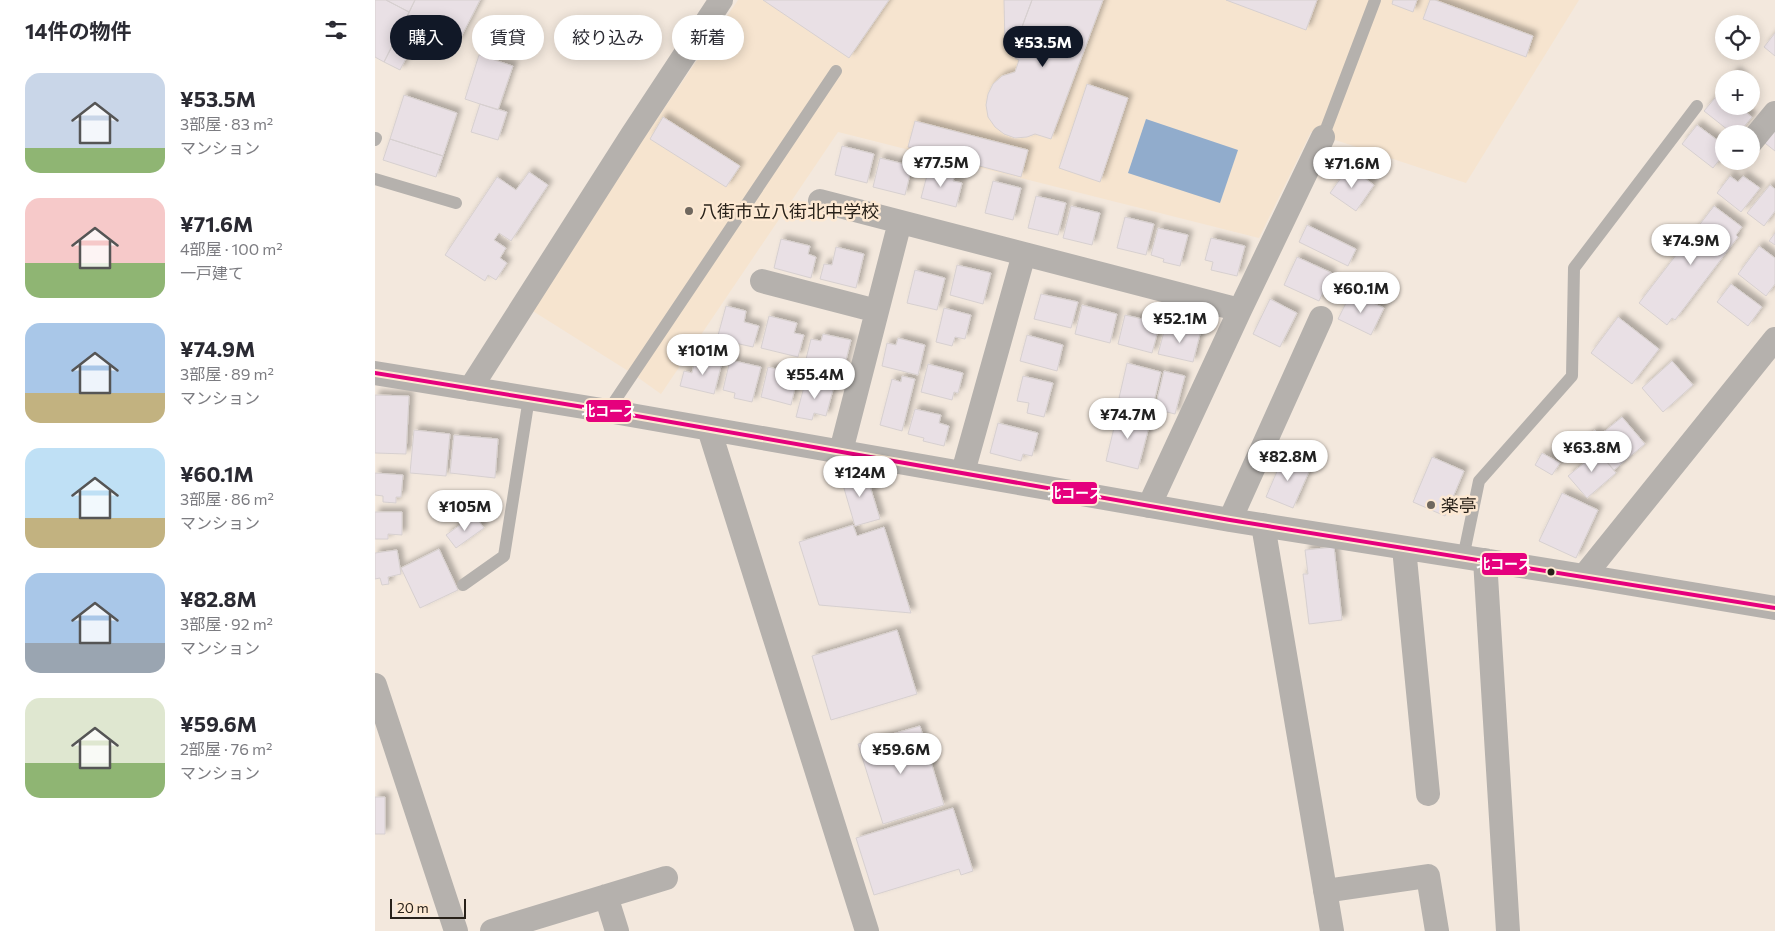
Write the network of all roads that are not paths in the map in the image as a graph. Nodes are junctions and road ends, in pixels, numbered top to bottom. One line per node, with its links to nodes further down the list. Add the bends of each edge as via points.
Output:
1 (721, 0): 19 (street)
2 (1375, 0): 7 (lane)
3 (836, 71): 21 (lane)
4 (1697, 106): 29 (lane, via 1574,268 1572,376 1479,481)
5 (1775, 113): 6 (street)
6 (1760, 131)
7 (1323, 137): 14 (street)
8 (375, 179): 10 (lane)
9 (820, 201): 11 (street)
10 (456, 203)
11 (901, 222): 12 (street); 15 (street)
12 (1024, 254): 14 (street); 24 (street)
13 (762, 281): 15 (street)
14 (1240, 310): 25 (street)
15 (877, 311): 23 (street)
16 (1321, 318): 26 (street)
17 (1775, 339): 30 (street)
18 (375, 374): 19 (street)
19 (470, 389): 20 (street)
20 (529, 398): 21 (street); 31 (lane, via 504,556)
21 (608, 411): 22 (street)
22 (709, 429): 23 (street); 41 (street)
23 (841, 452): 24 (street)
24 (963, 472): 25 (street)
25 (1149, 506): 26 (street)
26 (1230, 520): 27 (street)
27 (1263, 525): 28 (street); 36 (street)
28 (1404, 548): 29 (street); 34 (street)
29 (1474, 559): 30 (street); 44 (street)
30 (1584, 576): 32 (street)
31 (463, 585)
32 (1775, 608)
33 (375, 685): 38 (street)
34 (1428, 794)
35 (666, 878): 37 (street)
36 (1325, 891): 42 (street); 43 (street, via 1428,876)
37 (606, 896): 39 (street); 40 (street)
38 (456, 931)
39 (492, 931)
40 (617, 931)
41 (867, 931)
42 (1332, 931)
43 (1437, 931)
44 (1508, 931)

